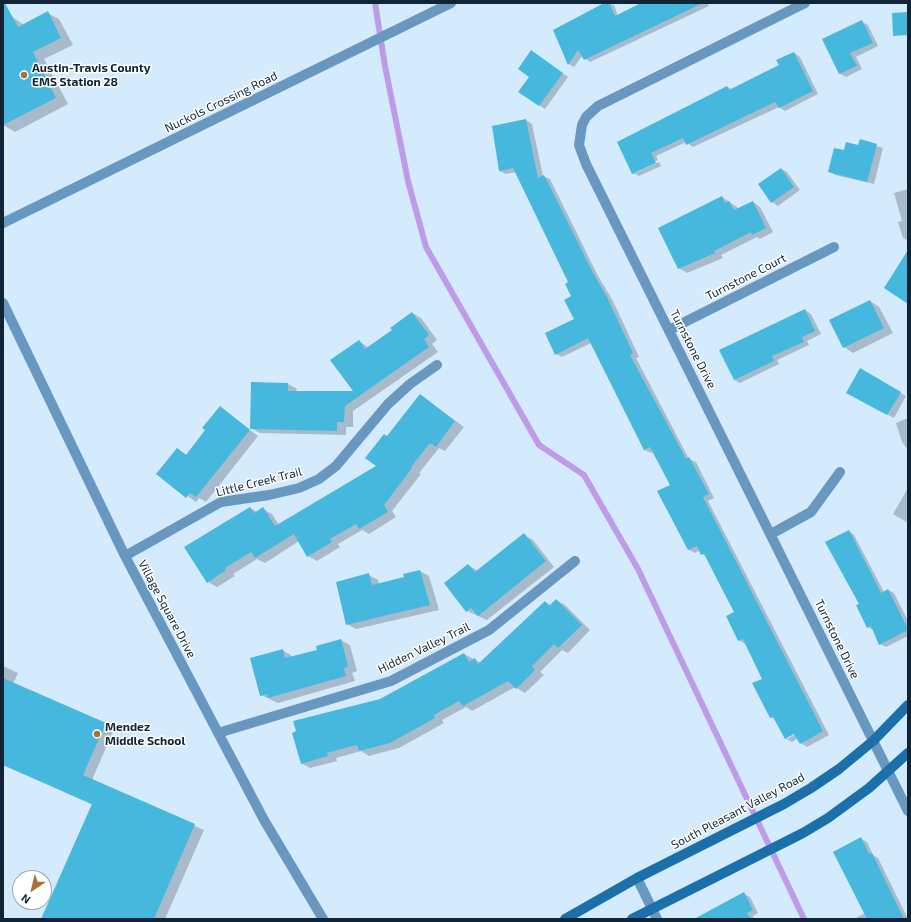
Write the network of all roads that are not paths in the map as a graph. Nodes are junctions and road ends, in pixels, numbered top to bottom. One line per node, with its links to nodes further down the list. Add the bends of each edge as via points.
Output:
1 (451, 3): 3 (street, Nuckols Crossing Road)
2 (805, 3): 6 (street, Turnstone Drive, via 605,101 591,111 582,125 579,145 581,154)
3 (3, 223)
4 (834, 247): 6 (street, Turnstone Court)
5 (3, 303): 10 (street, Village Square Drive)
6 (668, 330): 9 (street, Turnstone Drive)
7 (437, 365): 10 (street, Little Creek Trail, via 388,404 336,466 319,479 299,488 221,502)
8 (840, 472): 9 (street, via 811,512)
9 (771, 534): 14 (street, Turnstone Drive)
10 (125, 556): 13 (street, Village Square Drive)
11 (575, 561): 13 (street, Hidden Valley Trail, via 489,630 391,681)
12 (908, 705): 14 (main road, South Pleasant Valley Road)
13 (218, 733): 20 (street, Village Square Drive, via 264,820)
14 (873, 741): 16 (street, Turnstone Drive); 18 (main road, South Pleasant Valley Road, via 812,788)
15 (908, 753): 16 (main road)
16 (889, 772): 17 (street, Turnstone Drive); 19 (main road, via 838,811 790,839)
17 (908, 811)
18 (637, 878): 19 (street); 21 (main road, South Pleasant Valley Road)
19 (652, 908): 22 (main road); 23 (street)
20 (323, 919)
21 (565, 919)
22 (632, 919)
23 (657, 919)

